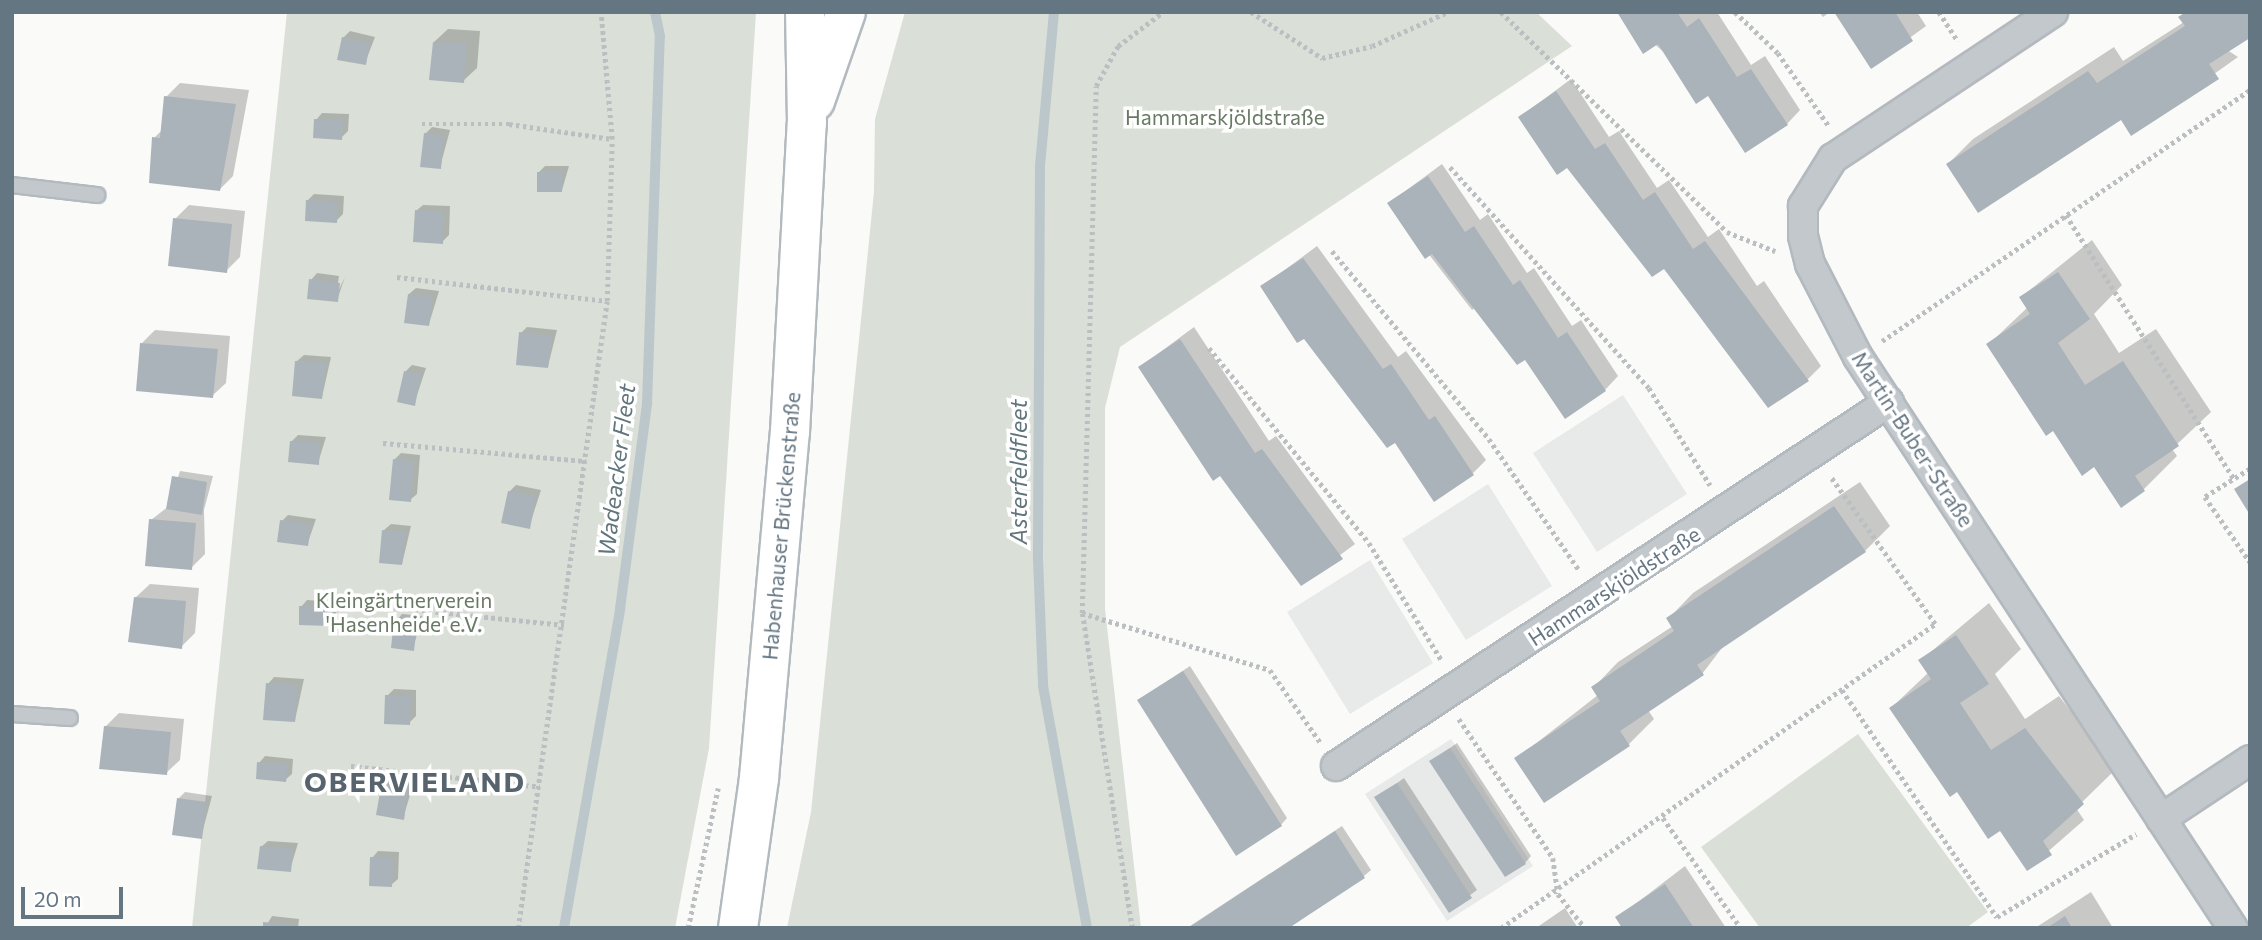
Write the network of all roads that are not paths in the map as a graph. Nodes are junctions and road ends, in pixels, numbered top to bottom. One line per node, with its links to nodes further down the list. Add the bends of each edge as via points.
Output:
1 (805, 12): 4 (main road, Habenhauser Brückenstraße)
2 (846, 12): 4 (main road, Habenhauser Brückenstraße)
3 (2053, 12): 7 (street, Martin-Buber-Straße, via 1844,151 1815,179 1803,206 1810,264 1858,357)
4 (807, 123): 13 (main road, Habenhauser Brückenstraße, via 790,432 759,778)
5 (12, 185): 6 (lane)
6 (97, 195)
7 (1889, 402): 11 (street, Hammarskjöldstraße, via 1816,455); 12 (street, Martin-Buber-Straße)
8 (12, 714): 9 (lane)
9 (70, 718)
10 (2250, 760): 12 (street)
11 (1336, 766)
12 (2161, 819): 14 (street, Martin-Buber-Straße)
13 (738, 928)
14 (2233, 928)

